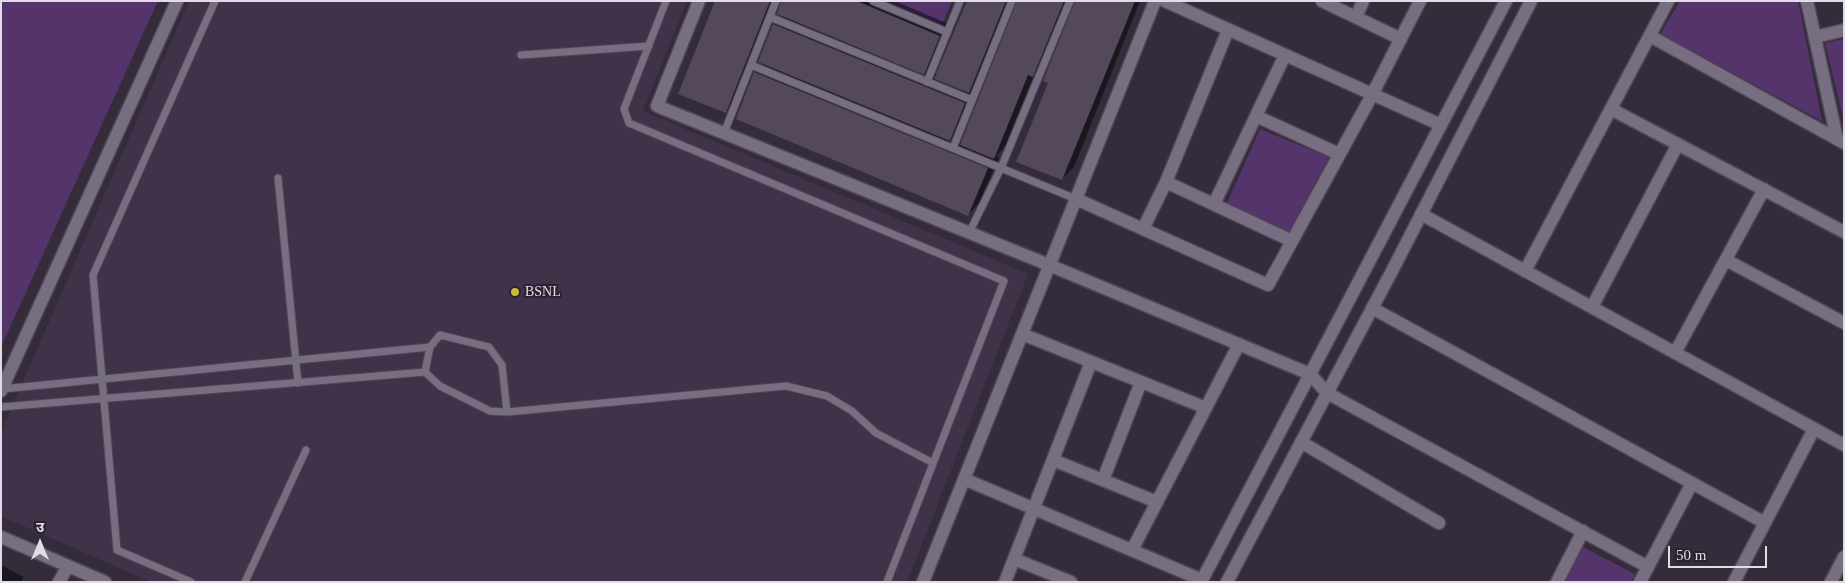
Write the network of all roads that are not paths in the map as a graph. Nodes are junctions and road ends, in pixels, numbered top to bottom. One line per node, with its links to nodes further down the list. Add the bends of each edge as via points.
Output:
1 (177, 1): 70 (street)
2 (215, 1): 67 (lane, via 93,275)
3 (666, 1): 27 (lane)
4 (699, 1): 37 (street, via 657,106)
5 (776, 1): 19 (lane)
6 (873, 1): 23 (lane)
7 (960, 1): 23 (lane)
8 (1012, 1): 33 (lane)
9 (1070, 1): 42 (lane)
10 (1155, 1): 46 (street)
11 (1165, 1): 21 (street)
12 (1322, 1): 20 (street)
13 (1364, 1): 20 (street)
14 (1420, 1): 26 (street)
15 (1506, 1): 36 (street)
16 (1531, 1): 48 (street)
17 (1668, 1): 24 (street)
18 (1807, 1): 25 (street)
19 (770, 17): 30 (lane); 31 (lane)
20 (1356, 17): 26 (street)
21 (1228, 30): 29 (street); 44 (street)
22 (1844, 30): 25 (street)
23 (947, 32): 31 (lane)
24 (1650, 36): 34 (street); 38 (street)
25 (1814, 37): 38 (street)
26 (1401, 39): 32 (street)
27 (649, 46): 28 (lane); 81 (lane, via 624,109 629,123 1004,281)
28 (521, 55)
29 (1285, 55): 32 (street); 35 (street)
30 (751, 65): 37 (lane); 40 (lane)
31 (926, 82): 33 (lane)
32 (1372, 95): 36 (street); 41 (street)
33 (972, 100): 40 (lane)
34 (1611, 109): 39 (street); 55 (street)
35 (1256, 116): 41 (street); 47 (street)
36 (1440, 125): 66 (street)
37 (724, 133): 51 (street)
38 (1840, 141)
39 (1678, 144): 45 (street); 56 (street)
40 (953, 148): 42 (lane)
41 (1339, 154): 52 (street)
42 (1001, 168): 46 (lane); 51 (lane)
43 (278, 178): 63 (lane)
44 (1166, 182): 47 (street); 49 (street)
45 (1764, 189): 50 (street); 53 (street)
46 (1076, 199): 49 (street); 54 (street)
47 (1214, 204): 52 (street)
48 (1421, 214): 55 (street); 57 (street)
49 (1143, 229): 52 (street, via 1268,285)
50 (1844, 232)
51 (969, 233): 54 (street)
52 (1292, 241)
53 (1726, 260): 58 (street); 62 (street)
54 (1049, 265): 59 (street); 60 (street)
55 (1525, 271): 56 (street)
56 (1592, 307): 62 (street)
57 (1372, 308): 71 (street); 84 (street)
58 (1844, 323)
59 (1022, 334): 64 (street); 82 (street)
60 (1239, 344): 66 (street); 74 (street)
61 (430, 347): 63 (lane); 65 (lane); 75 (lane, via 440,335 489,347 502,365)
62 (1675, 353): 76 (street)
63 (296, 360): 67 (lane); 69 (lane)
64 (1091, 362): 68 (street); 80 (street)
65 (424, 372): 69 (lane); 75 (lane, via 440,386 490,411)
66 (1310, 374): 71 (street); 97 (street)
67 (102, 379): 70 (lane); 72 (lane)
68 (1141, 382): 74 (street); 83 (street)
69 (298, 383): 72 (lane)
70 (2, 390)
71 (1327, 393): 77 (street); 89 (street)
72 (104, 398): 73 (lane); 100 (lane, via 116,550)
73 (1, 407)
74 (1206, 408): 85 (street)
75 (507, 412): 81 (lane, via 786,386 827,396 852,411 876,433)
76 (1814, 429): 78 (street); 88 (street)
77 (1301, 442): 87 (street); 105 (street)
78 (1844, 445)
79 (306, 450): 101 (lane)
80 (1053, 460): 83 (street); 86 (street)
81 (933, 462): 102 (lane)
82 (964, 479): 86 (street); 103 (street)
83 (1103, 480): 85 (street)
84 (1692, 483): 88 (street); 95 (street)
85 (1157, 502): 91 (street)
86 (1034, 508): 91 (street); 92 (street)
87 (1439, 523)
88 (1765, 523): 108 (street)
89 (1583, 531): 95 (street); 106 (street)
90 (1, 537): 94 (street)
91 (1132, 550): 97 (street)
92 (1014, 559): 96 (street); 104 (street)
93 (1843, 560): 109 (street)
94 (68, 566): 98 (street); 99 (street)
95 (1648, 567): 107 (street)
96 (1066, 581)
97 (1201, 581)
98 (59, 582)
99 (105, 582)
100 (191, 582)
101 (245, 582)
102 (887, 582)
103 (923, 582)
104 (1005, 582)
105 (1227, 582)
106 (1556, 582)
107 (1640, 582)
108 (1734, 582)
109 (1831, 582)

